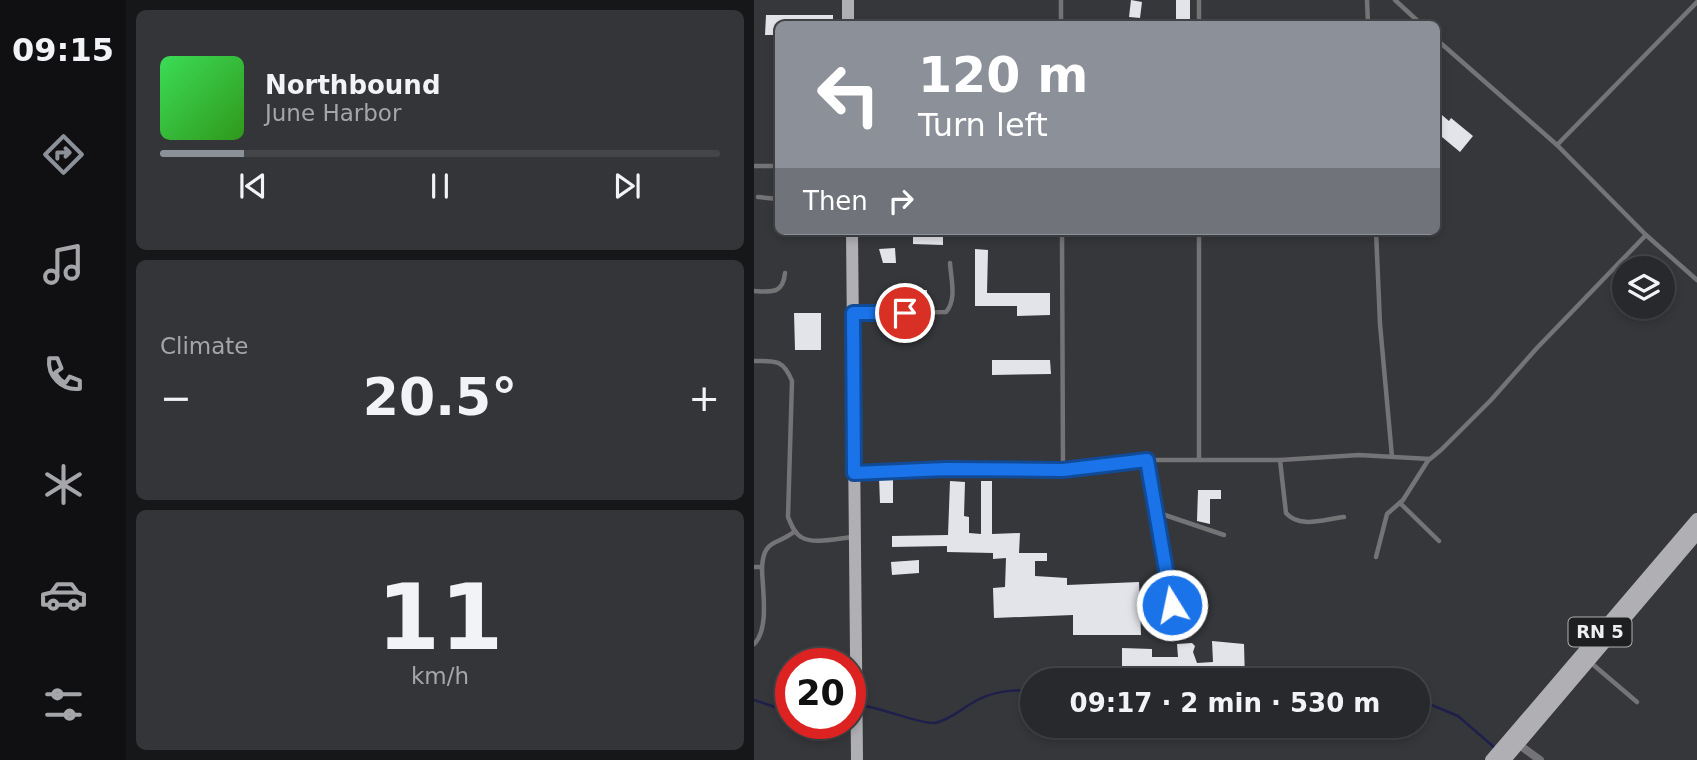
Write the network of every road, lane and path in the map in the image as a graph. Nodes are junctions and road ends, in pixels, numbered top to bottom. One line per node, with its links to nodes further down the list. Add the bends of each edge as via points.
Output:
1 (848, 0): 7 (main road)
2 (1061, 0): 8 (lane)
3 (1199, 0): 9 (lane)
4 (1367, 0): 10 (lane)
5 (1395, 0): 11 (lane)
6 (1697, 2): 13 (lane)
7 (848, 21)
8 (1061, 21)
9 (1199, 21)
10 (1368, 21)
11 (1418, 21)
12 (1440, 43): 13 (lane)
13 (1557, 145): 18 (lane)
14 (754, 166): 15 (lane)
15 (775, 166)
16 (758, 197): 17 (lane)
17 (775, 199)
18 (1646, 234): 25 (lane); 30 (lane, via 1491,400)
19 (851, 235): 27 (main road)
20 (1062, 235): 34 (lane)
21 (1199, 235): 31 (lane)
22 (1376, 235): 29 (lane)
23 (950, 263): 27 (lane, via 951,307 945,312)
24 (785, 273): 26 (lane, via 780,289)
25 (1697, 280)
26 (754, 291)
27 (853, 313): 35 (main road)
28 (754, 361): 40 (lane, via 776,361 792,381 788,517)
29 (1392, 457): 30 (lane); 33 (lane)
30 (1430, 458): 36 (lane)
31 (1199, 459): 32 (lane); 33 (lane)
32 (1147, 460): 34 (lane); 37 (lane)
33 (1280, 460): 38 (lane, via 1285,513 1291,519 1299,523)
34 (1063, 470): 35 (lane)
35 (854, 473): 42 (main road)
36 (1400, 503): 44 (lane); 45 (lane, via 1387,514)
37 (1156, 512): 43 (lane); 48 (lane)
38 (1344, 517)
39 (1697, 519): 52 (main road, RN 5)
40 (795, 531): 42 (lane, via 802,539); 47 (lane, via 769,545 763,552)
41 (1697, 534): 50 (main road, RN 5)
42 (854, 536): 53 (main road)
43 (1224, 536)
44 (1439, 541)
45 (1376, 557)
46 (754, 567): 47 (lane)
47 (762, 567): 49 (lane, via 764,624)
48 (1172, 605)
49 (754, 644)
50 (1589, 661): 51 (lane); 52 (main road, RN 5)
51 (1637, 702)
52 (1504, 753): 54 (street)
53 (857, 760)
54 (1540, 760)

